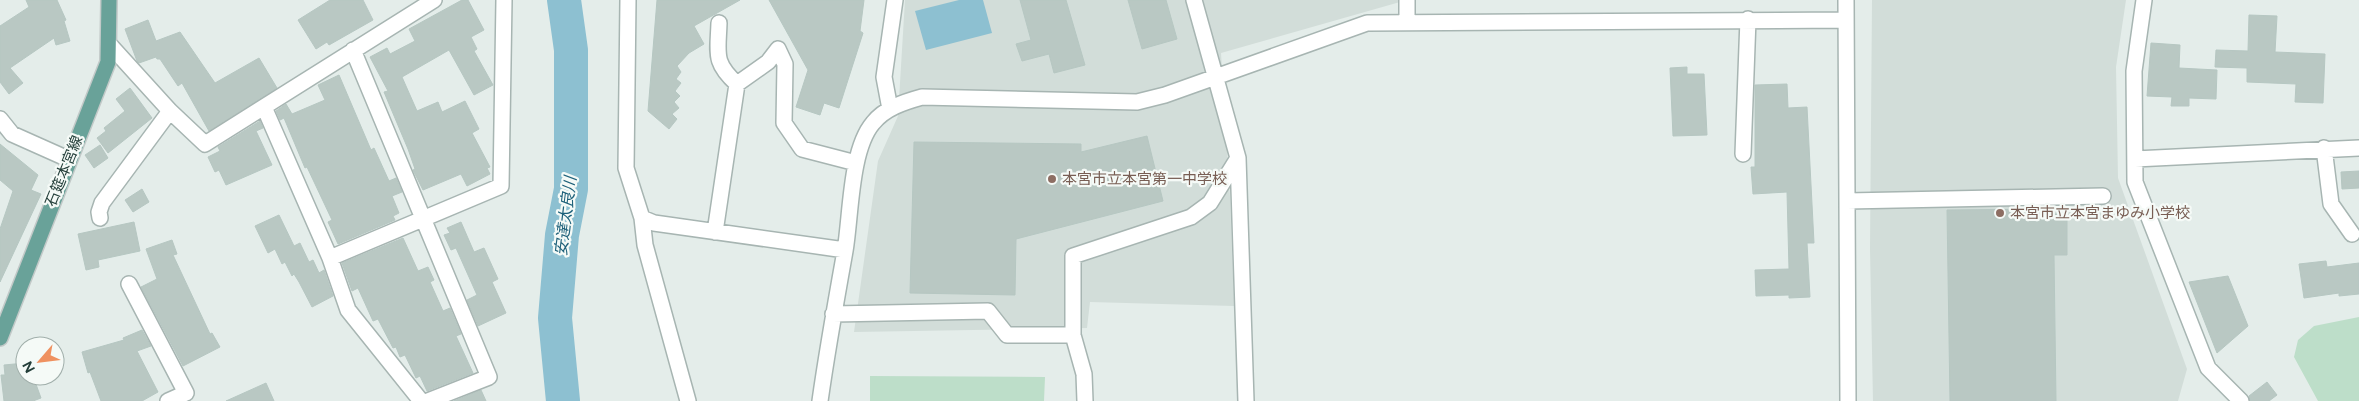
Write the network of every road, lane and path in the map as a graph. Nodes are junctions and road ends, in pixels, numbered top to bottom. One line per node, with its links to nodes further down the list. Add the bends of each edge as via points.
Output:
1 (109, 0): 14 (main road, 石筵本宮線)
2 (434, 0): 15 (street)
3 (504, 0): 32 (street, via 501,186)
4 (628, 0): 33 (street, via 626,168)
5 (894, 0): 19 (street, via 884,77)
6 (1194, 0): 16 (street)
7 (1407, 0): 12 (street)
8 (1846, 0): 11 (street)
9 (2144, 0): 27 (street, via 2134,71)
10 (1748, 19): 11 (street); 12 (street); 24 (street)
11 (1846, 20): 30 (street)
12 (1407, 22): 16 (street, via 1368,23)
13 (719, 23): 17 (street, via 719,63)
14 (110, 45): 20 (street); 26 (main road, 石筵本宮線, via 108,62)
15 (353, 50): 18 (street); 32 (street)
16 (1216, 77): 19 (street, via 1137,102 922,97); 25 (street)
17 (738, 84): 28 (street, via 768,62 778,49 785,64 784,123 802,149); 34 (street)
18 (264, 107): 20 (street, via 205,144); 37 (street)
19 (890, 109): 28 (street, via 872,123 862,141)
20 (170, 111): 31 (street, via 102,203)
21 (0, 120): 26 (street, via 12,134)
22 (2324, 148): 23 (street); 27 (street); 35 (street, via 2331,204)
23 (2359, 148)
24 (1743, 154)
25 (1238, 158): 41 (street, via 1210,203 1191,217 1073,256); 49 (street)
26 (68, 160): 40 (main road, 石筵本宮線)
27 (2135, 160): 51 (street, via 2135,182 2208,368)
28 (856, 163): 36 (street)
29 (2103, 196): 30 (street)
30 (1847, 201): 50 (street)
31 (100, 218)
32 (422, 218): 37 (street); 45 (street, via 489,377)
33 (642, 218): 34 (street, via 654,224); 46 (street, via 645,245)
34 (715, 232): 36 (street)
35 (2352, 234)
36 (845, 250): 39 (street)
37 (330, 258): 44 (street, via 348,310)
38 (128, 284): 43 (street, via 186,392)
39 (833, 314): 41 (street, via 988,311 1006,335); 47 (street)
40 (3, 322): 42 (main road, 石筵本宮線)
41 (1074, 335): 48 (street, via 1084,374)
42 (0, 338)
43 (168, 401)
44 (421, 401)
45 (428, 401)
46 (688, 401)
47 (820, 401)
48 (1085, 401)
49 (1246, 401)
50 (1848, 401)
51 (2241, 401)

